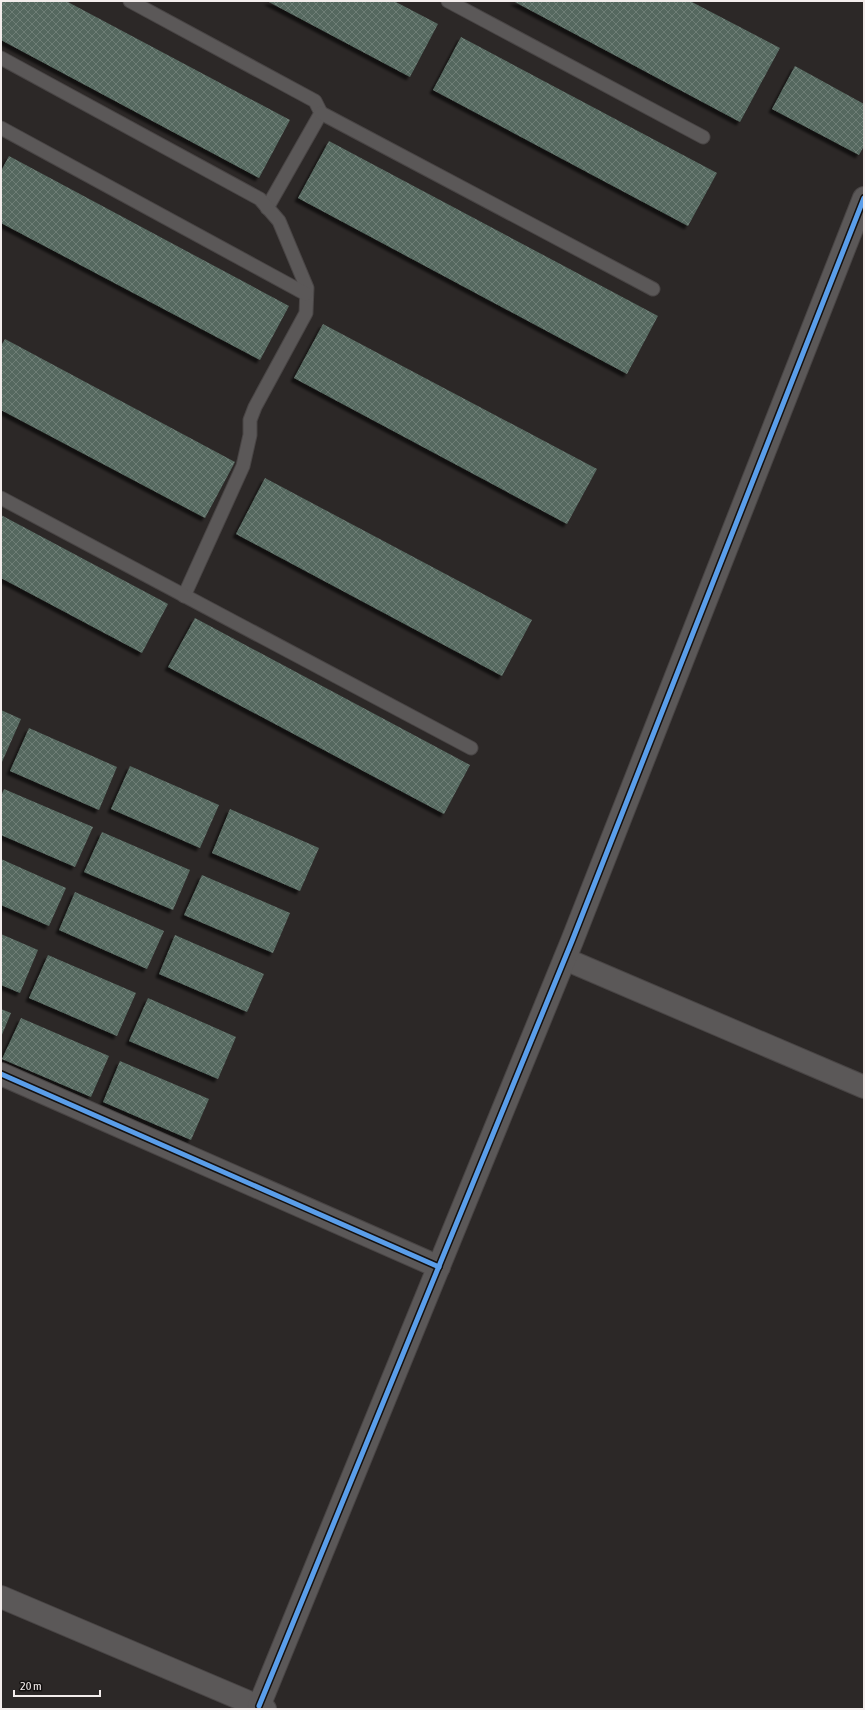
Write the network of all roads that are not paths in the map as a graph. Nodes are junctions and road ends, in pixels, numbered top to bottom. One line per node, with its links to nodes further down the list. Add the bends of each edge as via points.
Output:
1 (130, 1): 4 (lane, via 315,101)
2 (448, 1): 6 (lane)
3 (1, 58): 8 (lane, via 260,199)
4 (321, 113): 8 (lane); 9 (lane)
5 (2, 130): 10 (lane)
6 (703, 137)
7 (864, 198): 14 (street)
8 (268, 208): 10 (lane, via 279,221 307,288)
9 (653, 289)
10 (306, 294): 12 (lane, via 306,313 255,407 250,420 250,435 243,466)
11 (1, 498): 12 (lane)
12 (184, 596): 13 (lane)
13 (471, 748)
14 (565, 959): 16 (street); 17 (street)
15 (1, 1074): 17 (street)
16 (864, 1088)
17 (439, 1267): 19 (street)
18 (1, 1597): 19 (street)
19 (262, 1708)

